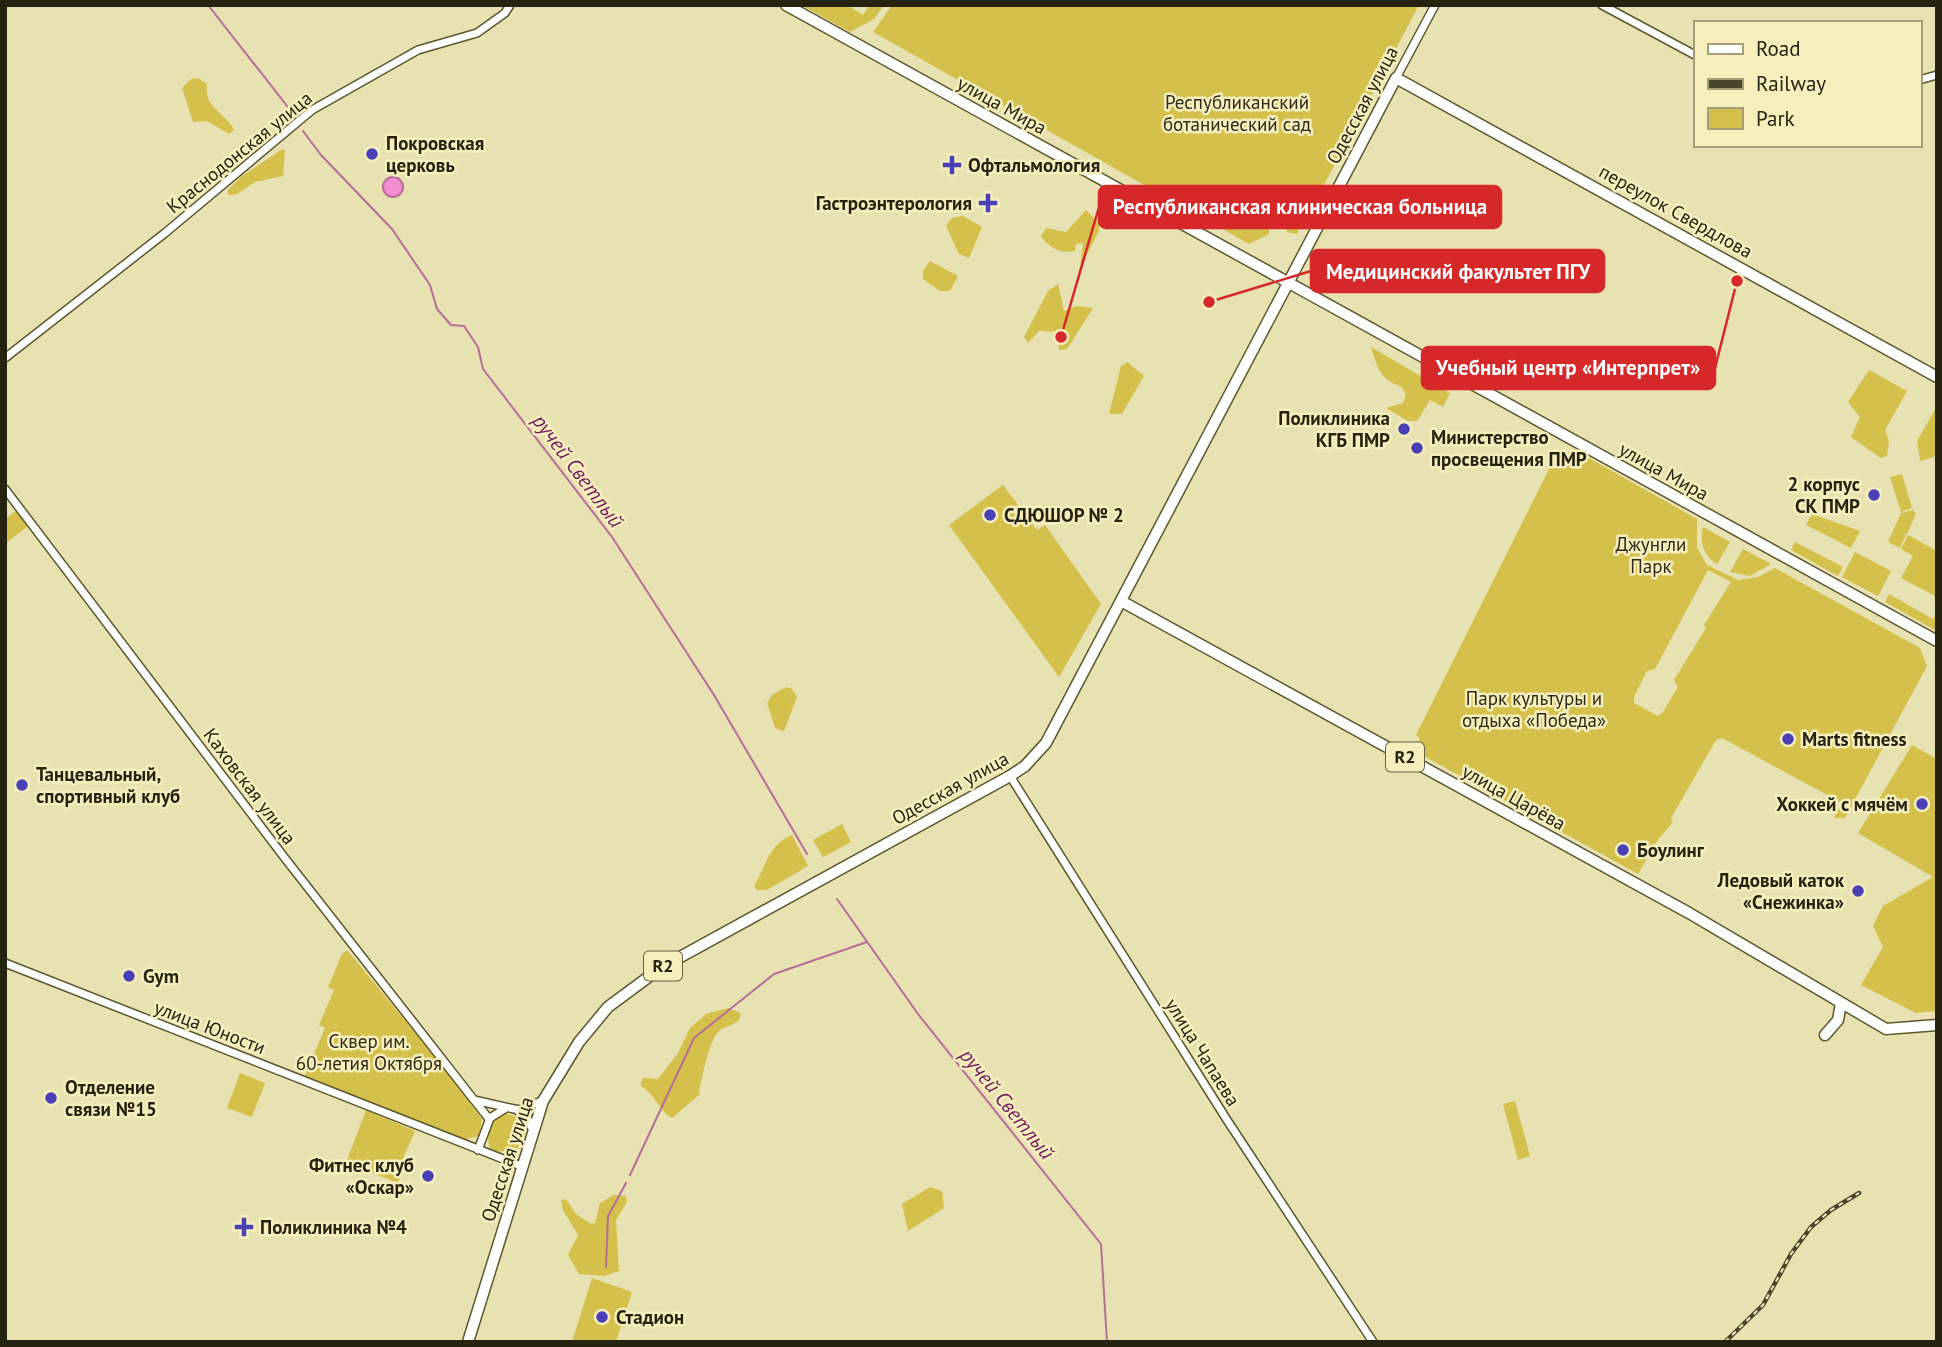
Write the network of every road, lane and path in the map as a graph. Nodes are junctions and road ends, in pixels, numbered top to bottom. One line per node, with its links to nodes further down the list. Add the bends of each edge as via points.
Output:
1 (510, 5): 8 (street, Краснодонская улица, via 477,33 418,50 312,110)
2 (786, 5): 7 (main road, улица Мира)
3 (1435, 5): 6 (street, Одесская улица)
4 (1602, 5): 5 (street)
5 (1694, 54)
6 (1396, 78): 7 (main road, Одесская улица); 9 (main road, переулок Свердлова)
7 (1287, 282): 11 (main road, Одесская улица / R2); 12 (main road, улица Мира)
8 (5, 358)
9 (1937, 377)
10 (5, 489): 18 (street, Каховская улица)
11 (1121, 601): 13 (main road, Одесская улица / R2, via 1046,743); 15 (main road, улица Царёва / R2, via 1689,913)
12 (1937, 641)
13 (1010, 776): 19 (main road, Одесская улица / R2, via 642,979 589,1029); 26 (street, улица Чапаева)
14 (5, 963): 23 (street, улица Юности)
15 (1841, 1003): 16 (main road, улица Царёва / R2, via 1886,1029); 17 (main road, via 1838,1020)
16 (1937, 1025)
17 (1825, 1035)
18 (474, 1100): 20 (street); 21 (street, Каховская улица)
19 (543, 1101): 20 (street, via 531,1108); 22 (main road, Одесская улица / R2)
20 (511, 1109): 21 (street); 22 (street, via 526,1117)
21 (489, 1119): 23 (street)
22 (532, 1129): 24 (main road, Одесская улица / R2)
23 (478, 1150): 24 (street, улица Юности)
24 (520, 1166): 25 (main road, Одесская улица / R2)
25 (468, 1342)
26 (1373, 1342)

